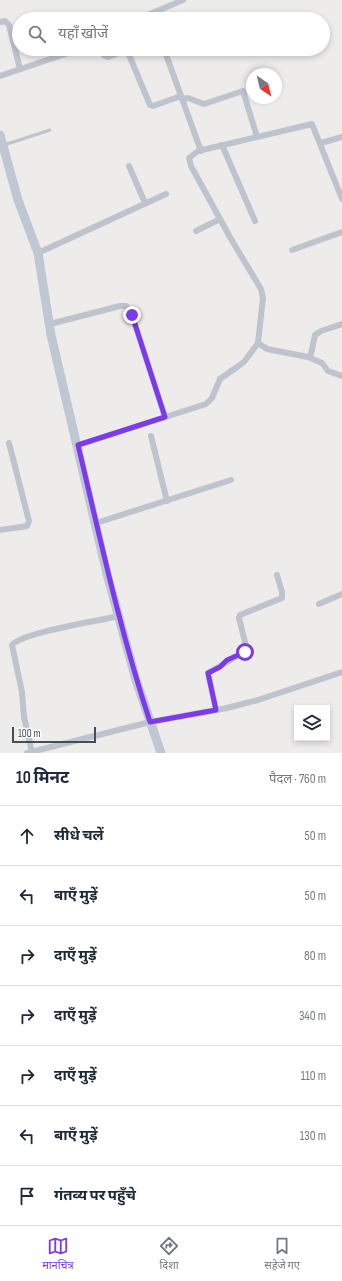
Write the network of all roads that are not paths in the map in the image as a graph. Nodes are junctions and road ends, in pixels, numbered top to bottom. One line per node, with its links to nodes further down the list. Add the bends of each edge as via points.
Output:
1 (183, 0): 2 (street)
2 (160, 12)
3 (0, 22): 4 (street, via 5,21 9,25)
4 (12, 37)
5 (17, 56): 9 (street)
6 (59, 56): 9 (street)
7 (131, 56): 11 (street, via 150,105)
8 (167, 56): 11 (street)
9 (20, 69): 10 (street)
10 (0, 76)
11 (182, 98): 14 (street, via 204,104 243,91); 19 (street)
12 (50, 130): 17 (lane)
13 (0, 135): 17 (street)
14 (258, 137): 16 (street, via 310,123 315,127); 18 (street)
15 (342, 137): 16 (street)
16 (321, 143): 22 (street)
17 (3, 145): 29 (street, via 18,200)
18 (222, 145): 19 (street); 25 (street)
19 (201, 151): 24 (street, via 191,155 190,162)
20 (129, 166): 23 (street)
21 (166, 194): 23 (street)
22 (342, 199)
23 (145, 203): 29 (street)
24 (220, 219): 26 (street); 32 (street, via 258,281 263,294)
25 (255, 221)
26 (196, 231)
27 (342, 232): 28 (street)
28 (292, 250)
29 (38, 254): 30 (street)
30 (50, 324): 35 (street, via 126,306 132,315); 38 (street)
31 (342, 324): 33 (street, via 315,335)
32 (258, 343): 33 (street, via 267,349); 35 (street, via 244,362 220,378 209,401 202,406)
33 (308, 357): 34 (street, via 322,363 328,371)
34 (342, 376)
35 (165, 417): 38 (street)
36 (151, 436): 40 (street)
37 (9, 443): 42 (street, via 29,524 24,528)
38 (78, 445): 41 (street)
39 (231, 480): 40 (street)
40 (167, 501): 41 (street)
41 (96, 523): 46 (street)
42 (0, 530)
43 (277, 575): 48 (street, via 282,598 240,615 247,650 208,673)
44 (342, 594): 45 (street)
45 (319, 604)
46 (119, 616): 49 (street); 50 (street, via 39,633 12,644)
47 (342, 672): 48 (street, via 258,700)
48 (216, 710): 49 (street)
49 (150, 722): 50 (street); 51 (street)
50 (30, 752)
51 (161, 753)

